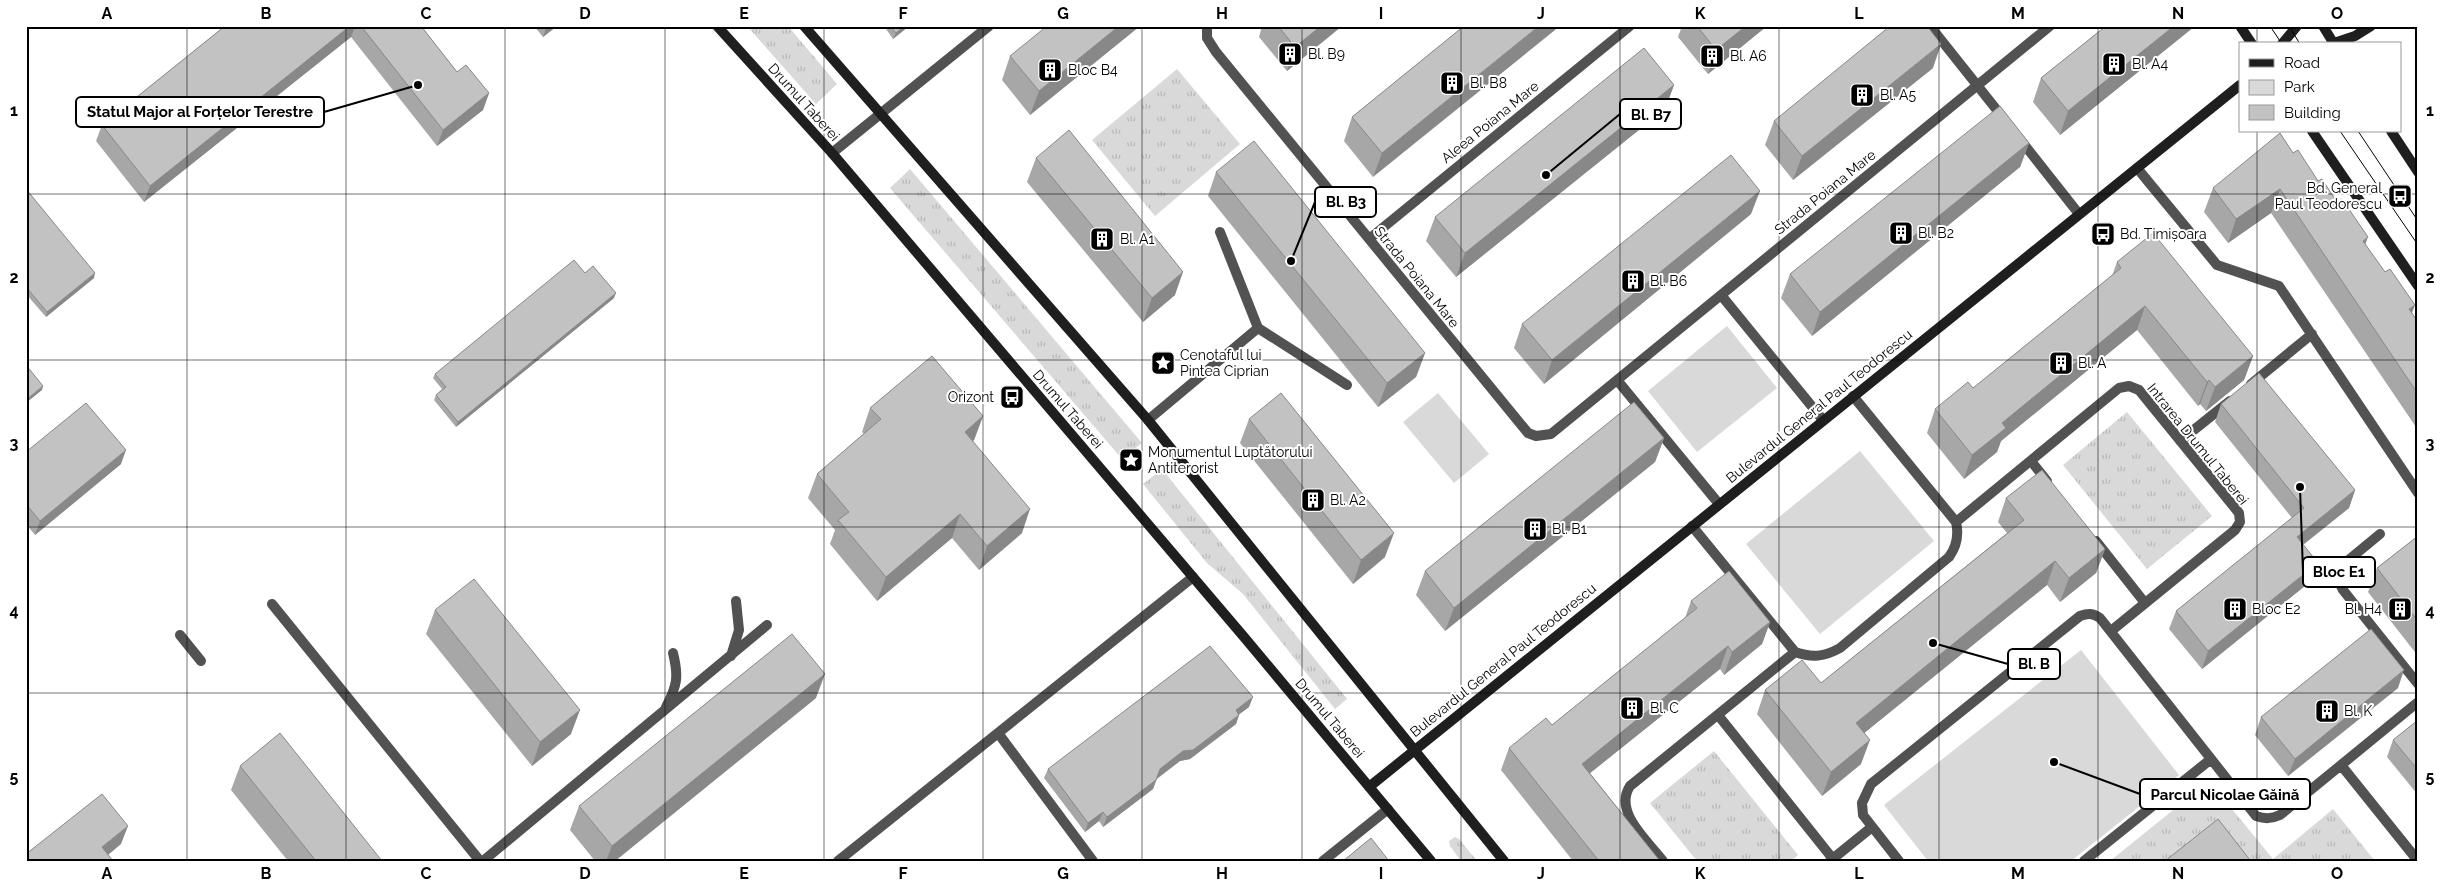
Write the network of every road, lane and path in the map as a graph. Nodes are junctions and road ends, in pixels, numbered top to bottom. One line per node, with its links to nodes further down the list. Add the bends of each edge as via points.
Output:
1 (718, 26): 21 (main road, Drumul Taberei)
2 (804, 26): 18 (main road)
3 (989, 26): 18 (street)
4 (1207, 26): 26 (street, Strada Poiana Mare, via 1207,38 1216,52)
5 (1630, 26): 26 (street, Aleea Poiana Mare)
6 (1930, 26): 16 (street)
7 (2050, 26): 16 (street, Strada Poiana Mare)
8 (2240, 26): 12 (main road)
9 (2296, 26): 13 (main road)
10 (2323, 26): 14 (main road)
11 (2371, 26): 15 (main road)
12 (2251, 42)
13 (2284, 42)
14 (2332, 42)
15 (2336, 42)
16 (1977, 86): 24 (street); 28 (street, Strada Poiana Mare)
17 (2239, 86): 22 (main road, Bulevardul General Paul Teodorescu)
18 (881, 112): 21 (street); 34 (main road)
19 (2313, 132): 27 (main road)
20 (2392, 132): 23 (main road)
21 (832, 153): 45 (main road, Drumul Taberei)
22 (2137, 168): 24 (main road, Bulevardul General Paul Teodorescu); 30 (street, via 2210,259 2225,269 2279,286)
23 (2418, 172)
24 (2079, 214): 33 (main road, Bulevardul General Paul Teodorescu)
25 (1220, 232): 29 (street)
26 (1368, 238): 31 (street, Strada Poiana Mare, via 1528,434 1551,434)
27 (2418, 286)
28 (1721, 295): 31 (street, Strada Poiana Mare); 35 (street)
29 (1258, 328): 32 (street); 34 (street)
30 (2312, 334): 36 (street); 39 (street)
31 (1617, 380): 40 (street)
32 (1346, 385)
33 (1853, 396): 35 (main road, Bulevardul General Paul Teodorescu); 41 (street)
34 (1148, 420): 61 (main road)
35 (1824, 420): 40 (main road, Bulevardul General Paul Teodorescu)
36 (2180, 441): 37 (street, Intrarea Drumul Taberei, via 2139,390 2129,386 2119,388); 47 (street, Intrarea Drumul Taberei, via 2239,512 2240,522 2235,530)
37 (2031, 461): 38 (street); 41 (street, Intrarea Drumul Taberei)
38 (2055, 490)
39 (2418, 493)
40 (1719, 504): 42 (main road, Bulevardul General Paul Teodorescu)
41 (1956, 522): 52 (street, via 1957,541 1950,557 1840,648 1828,655 1815,657)
42 (1692, 526): 52 (street); 61 (main road, Bulevardul General Paul Teodorescu)
43 (2380, 534): 56 (street, via 2340,567 2337,578 2343,590)
44 (2091, 535): 47 (street)
45 (1193, 578): 60 (street); 64 (main road, Drumul Taberei)
46 (736, 602): 54 (street, via 739,630)
47 (2145, 602): 50 (street, Intrarea Drumul Taberei)
48 (272, 604): 70 (street)
49 (767, 625): 54 (street)
50 (2110, 631): 62 (street); 66 (street, via 2094,614 2080,616 1871,784 1862,803 1863,815)
51 (180, 635): 55 (street)
52 (1795, 652): 59 (street)
53 (673, 653): 58 (street, via 677,668 676,688)
54 (730, 657): 58 (street)
55 (201, 660)
56 (2418, 684)
57 (2418, 702): 63 (street)
58 (664, 712): 71 (street)
59 (1718, 715): 67 (street, via 1630,786 1626,793 1624,801 1631,820); 68 (street)
60 (998, 733): 72 (street); 73 (street)
61 (1414, 750): 64 (main road, Bulevardul General Paul Teodorescu); 76 (main road)
62 (2211, 759): 63 (street, via 2256,816 2268,819 2280,815); 78 (street)
63 (2341, 765): 69 (street)
64 (1369, 787): 65 (main road, Drumul Taberei)
65 (1388, 809): 74 (street); 75 (main road, Drumul Taberei)
66 (1872, 827): 68 (street); 77 (street)
67 (1661, 860)
68 (1831, 860)
69 (2418, 860)
70 (480, 861)
71 (483, 861)
72 (838, 861)
73 (1093, 861)
74 (1323, 861)
75 (1431, 861)
76 (1504, 861)
77 (1899, 861)
78 (2084, 861)

